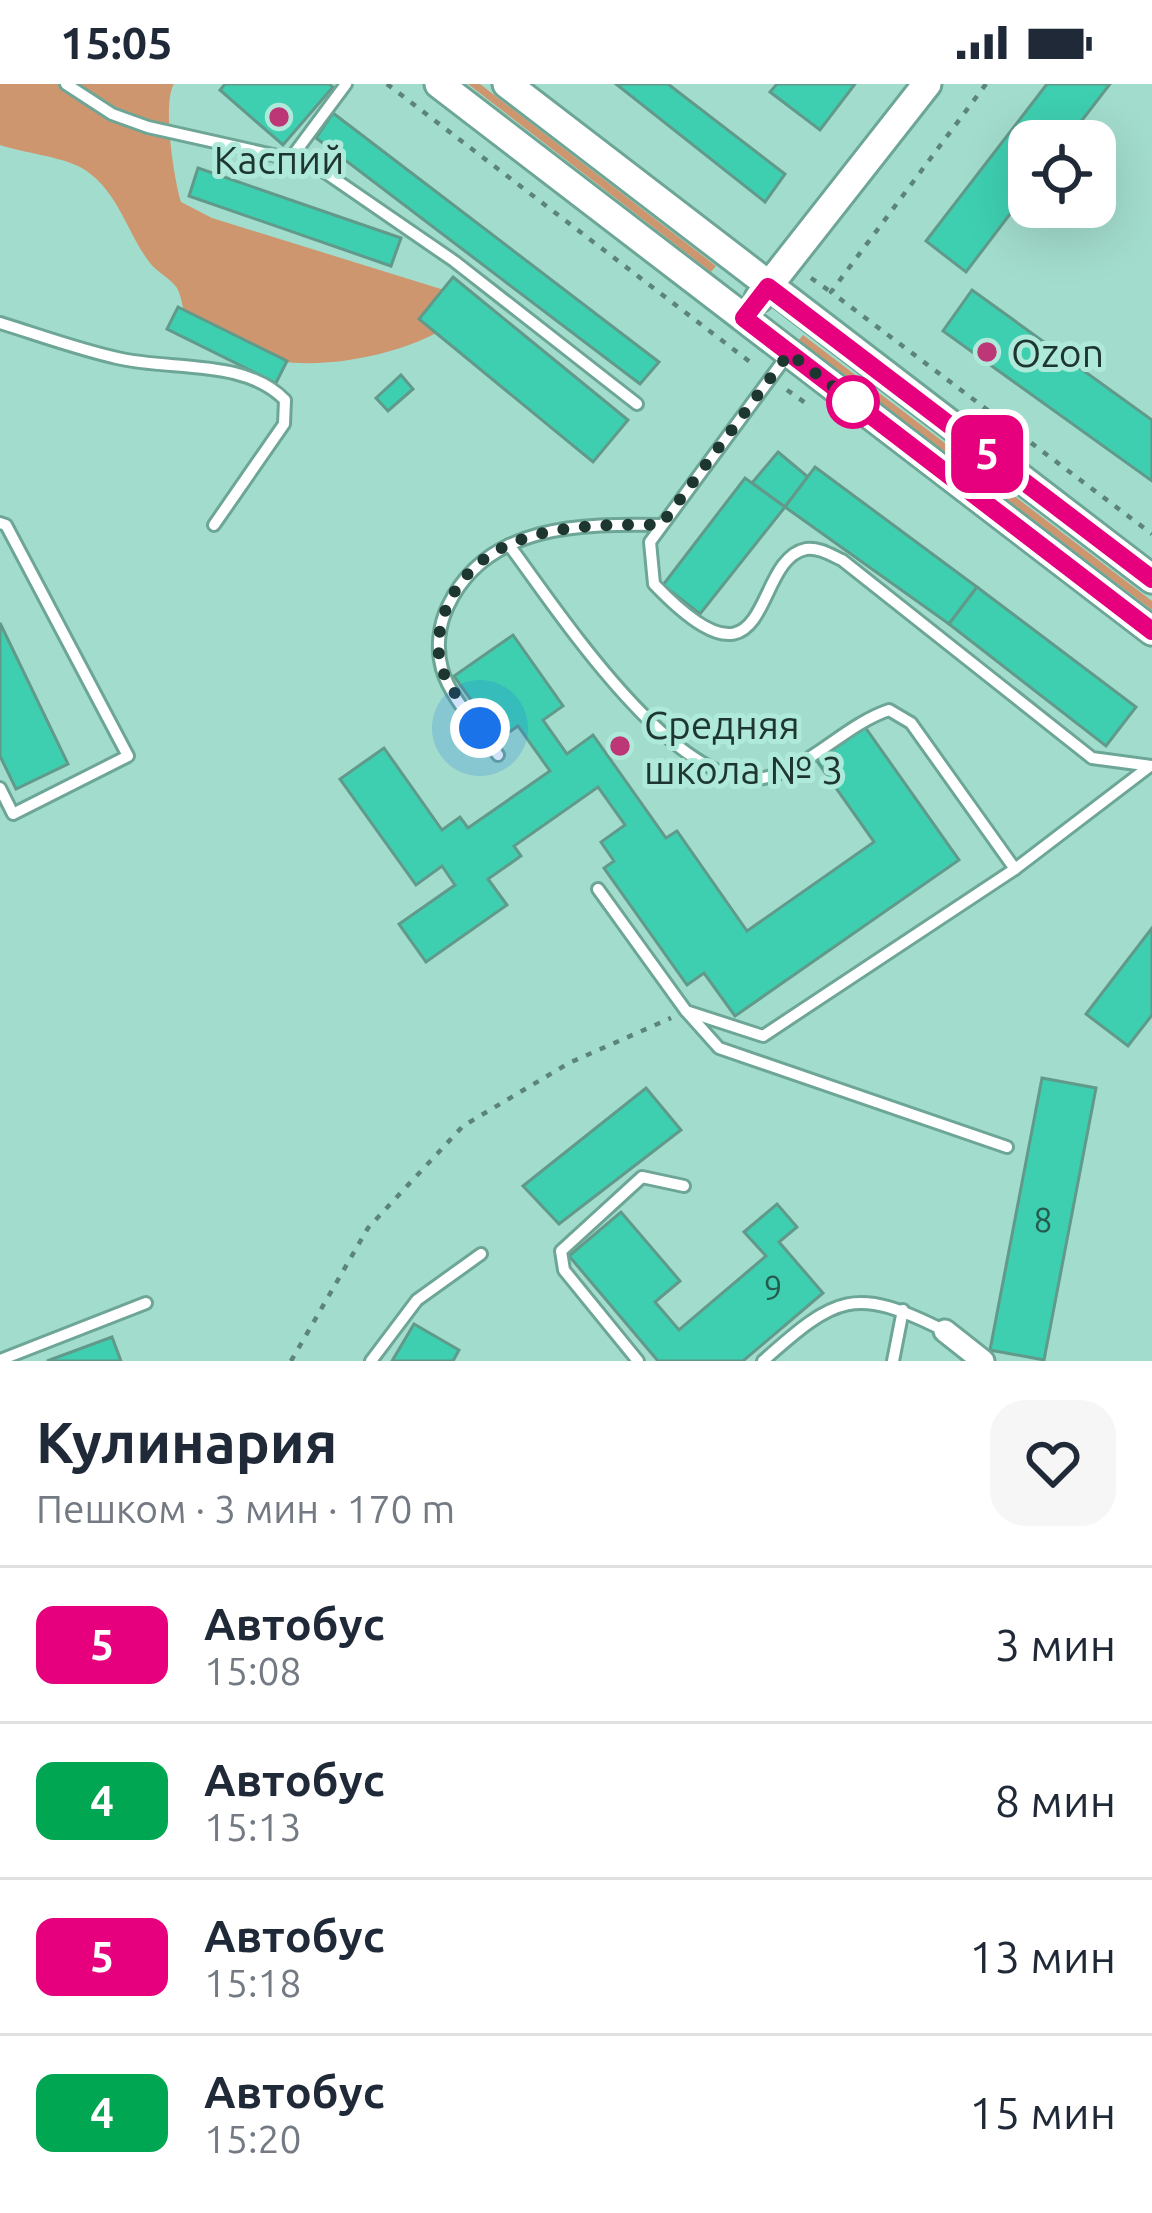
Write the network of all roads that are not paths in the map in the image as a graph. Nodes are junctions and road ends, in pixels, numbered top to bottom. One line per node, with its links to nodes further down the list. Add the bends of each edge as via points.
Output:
1 (66, 84): 6 (lane, via 148,127)
2 (346, 84): 6 (lane)
3 (439, 84): 8 (street)
4 (507, 84): 7 (street)
5 (927, 84): 7 (street)
6 (291, 158): 11 (lane, via 313,164 454,261)
7 (768, 287): 8 (street); 16 (street)
8 (744, 318): 10 (street)
9 (0, 323): 13 (lane, via 120,359 269,383 285,400 284,424)
10 (789, 353): 14 (lane); 17 (street)
11 (637, 404)
12 (0, 523): 20 (lane, via 128,757 13,814)
13 (214, 525)
14 (661, 525): 15 (lane, via 584,524); 19 (lane, via 650,542 654,584 713,633 734,634 754,619 792,557 818,549 1092,758)
15 (509, 544): 18 (lane, via 455,590 439,638 442,672); 21 (lane, via 616,685 723,776 761,779 790,770 889,710 911,722)
16 (1152, 579)
17 (1152, 631)
18 (498, 755)
19 (1151, 766): 21 (lane)
20 (0, 788)
21 (1015, 869): 23 (lane, via 763,1036)
22 (598, 889): 23 (lane)
23 (686, 1011): 24 (lane, via 719,1048)
24 (1007, 1147)
25 (684, 1186): 32 (lane, via 642,1177 561,1251 564,1270)
26 (481, 1254): 31 (lane, via 417,1300)
27 (146, 1303): 30 (lane)
28 (903, 1310): 29 (lane); 33 (lane, via 855,1299 833,1304); 34 (lane)
29 (945, 1331): 35 (street)
30 (0, 1360)
31 (371, 1361)
32 (638, 1361)
33 (763, 1361)
34 (893, 1361)
35 (983, 1361)

